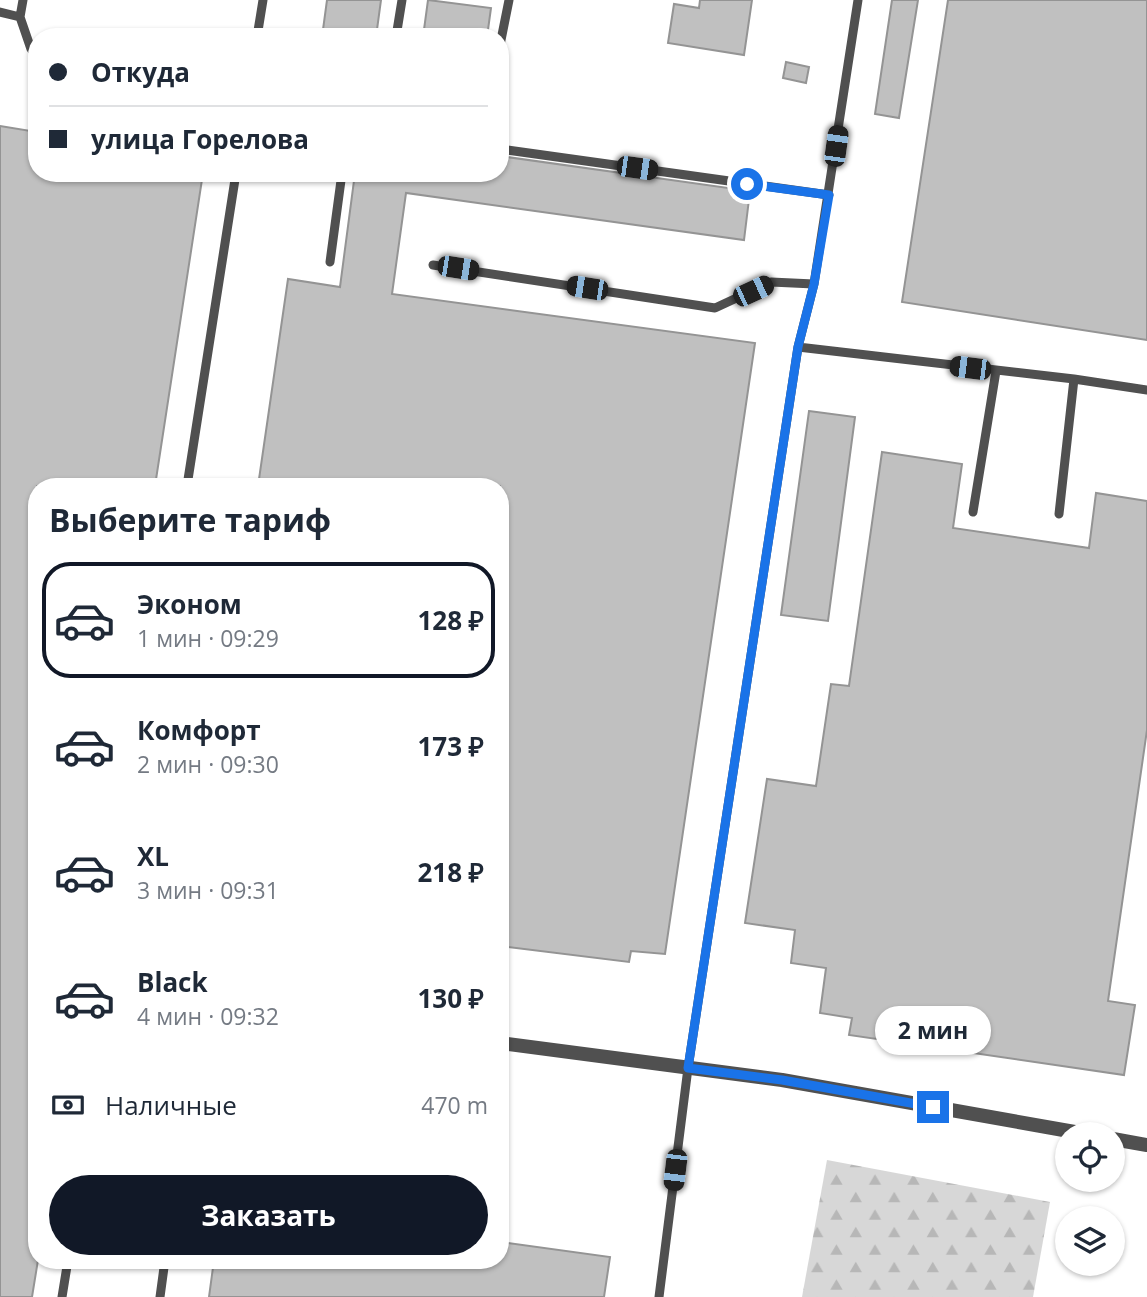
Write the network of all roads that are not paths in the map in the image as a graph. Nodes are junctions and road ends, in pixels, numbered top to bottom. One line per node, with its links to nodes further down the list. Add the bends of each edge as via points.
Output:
1 (23, 0): 7 (lane)
2 (263, 0): 8 (lane)
3 (402, 0): 9 (lane)
4 (509, 0): 10 (lane)
5 (858, 0): 15 (lane)
6 (0, 12): 7 (lane)
7 (20, 17): 11 (lane)
8 (258, 28)
9 (397, 28)
10 (503, 28)
11 (28, 41)
12 (509, 150): 15 (lane)
13 (235, 182): 23 (lane)
14 (341, 182): 16 (lane)
15 (829, 195): 18 (lane)
16 (330, 262)
17 (433, 265): 18 (lane, via 715,308 771,282)
18 (814, 284): 19 (lane)
19 (798, 347): 20 (lane); 27 (lane)
20 (996, 371): 21 (lane); 24 (lane)
21 (1074, 379): 22 (lane); 25 (lane)
22 (1147, 390)
23 (188, 478)
24 (973, 512)
25 (1059, 514)
26 (509, 1044): 27 (street)
27 (688, 1068): 28 (street); 35 (lane)
28 (1055, 1128)
29 (1125, 1141): 30 (street)
30 (1147, 1145)
31 (67, 1269): 33 (lane)
32 (164, 1269): 34 (lane)
33 (62, 1297)
34 (160, 1297)
35 (659, 1297)

